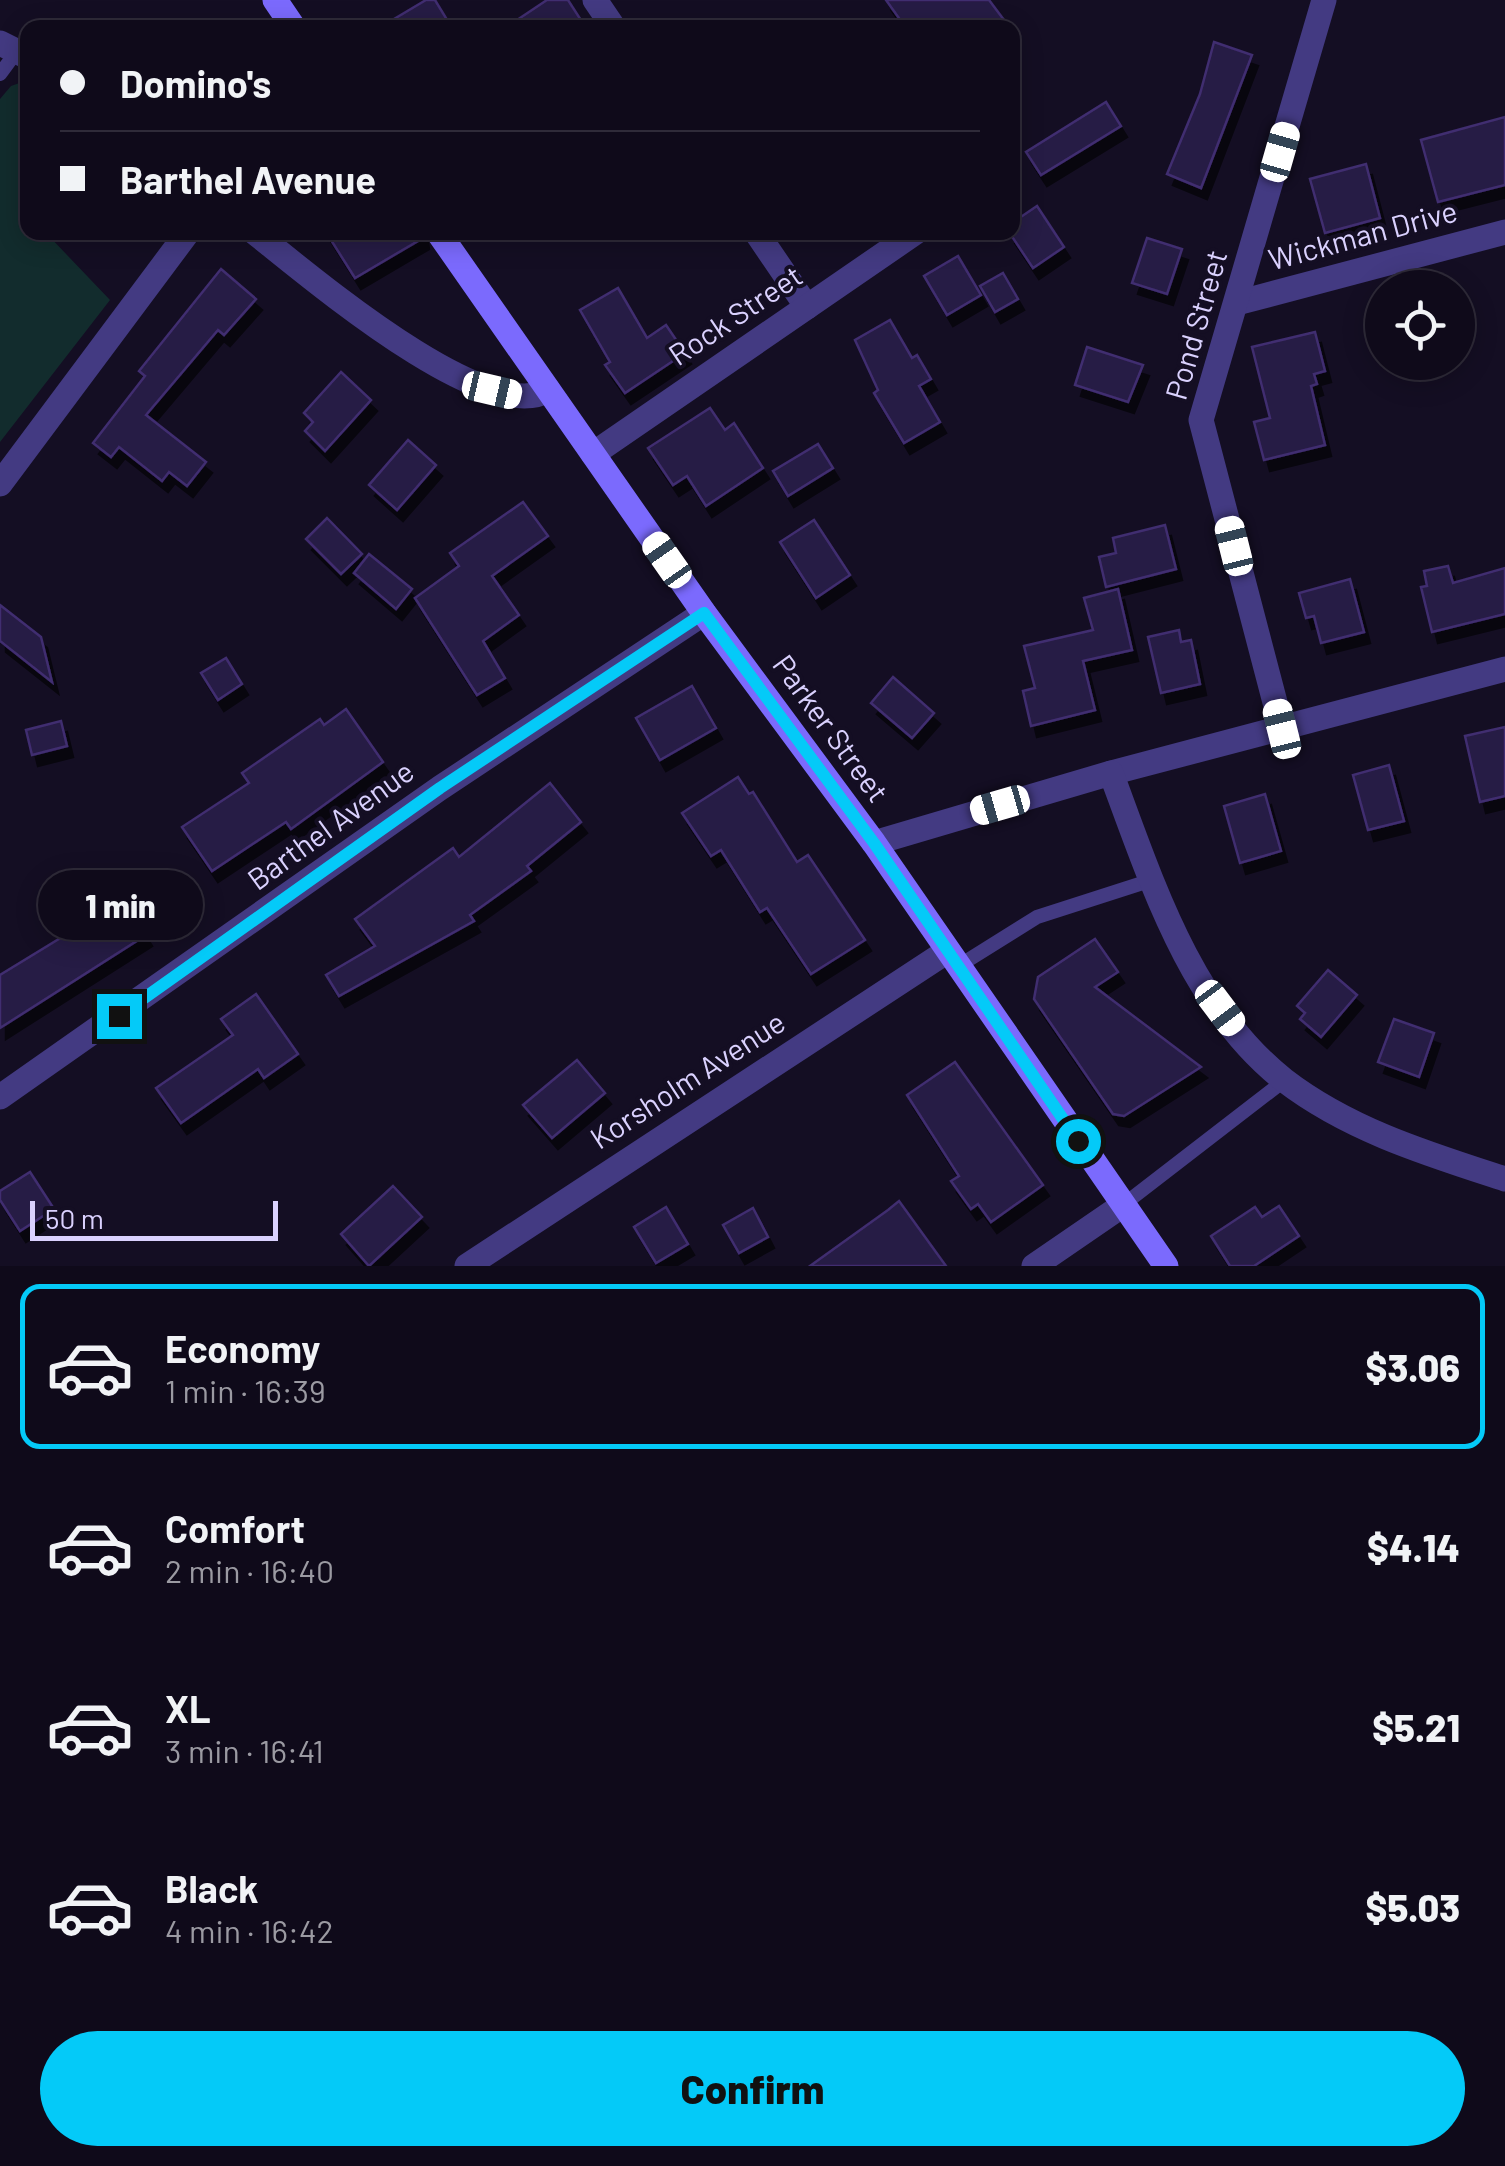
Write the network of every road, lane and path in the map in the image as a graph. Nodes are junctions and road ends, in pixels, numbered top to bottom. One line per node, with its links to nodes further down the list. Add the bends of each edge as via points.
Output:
1 (1324, 0): 10 (street, Pond Street)
2 (15, 50): 3 (lane)
3 (0, 74)
4 (1505, 232): 10 (street, Wickman Drive)
5 (182, 240): 14 (street)
6 (265, 240): 12 (street, via 402,344 461,379 521,397)
7 (444, 240): 12 (main road, Parker Street)
8 (762, 240): 11 (street)
9 (904, 240): 11 (street, Rock Street)
10 (1238, 303): 17 (street, Pond Street, via 1202,420)
11 (808, 307): 13 (street, Rock Street)
12 (548, 390): 13 (main road, Parker Street)
13 (593, 454): 15 (main road, Parker Street)
14 (0, 484)
15 (704, 613): 19 (main road, Parker Street); 23 (street, Barthel Avenue, via 440,788)
16 (1505, 669): 17 (street)
17 (1282, 729): 18 (street)
18 (1112, 773): 19 (street); 20 (street)
19 (874, 843): 21 (main road, Parker Street)
20 (1152, 880): 21 (lane, via 1046,913); 22 (street, via 1204,987)
21 (951, 960): 25 (main road, Parker Street); 26 (street, Korsholm Avenue)
22 (1285, 1080): 24 (street, via 1377,1134); 25 (lane)
23 (0, 1098)
24 (1505, 1179)
25 (1122, 1205): 27 (street); 28 (main road, Parker Street)
26 (467, 1266)
27 (1034, 1266)
28 (1166, 1266)

